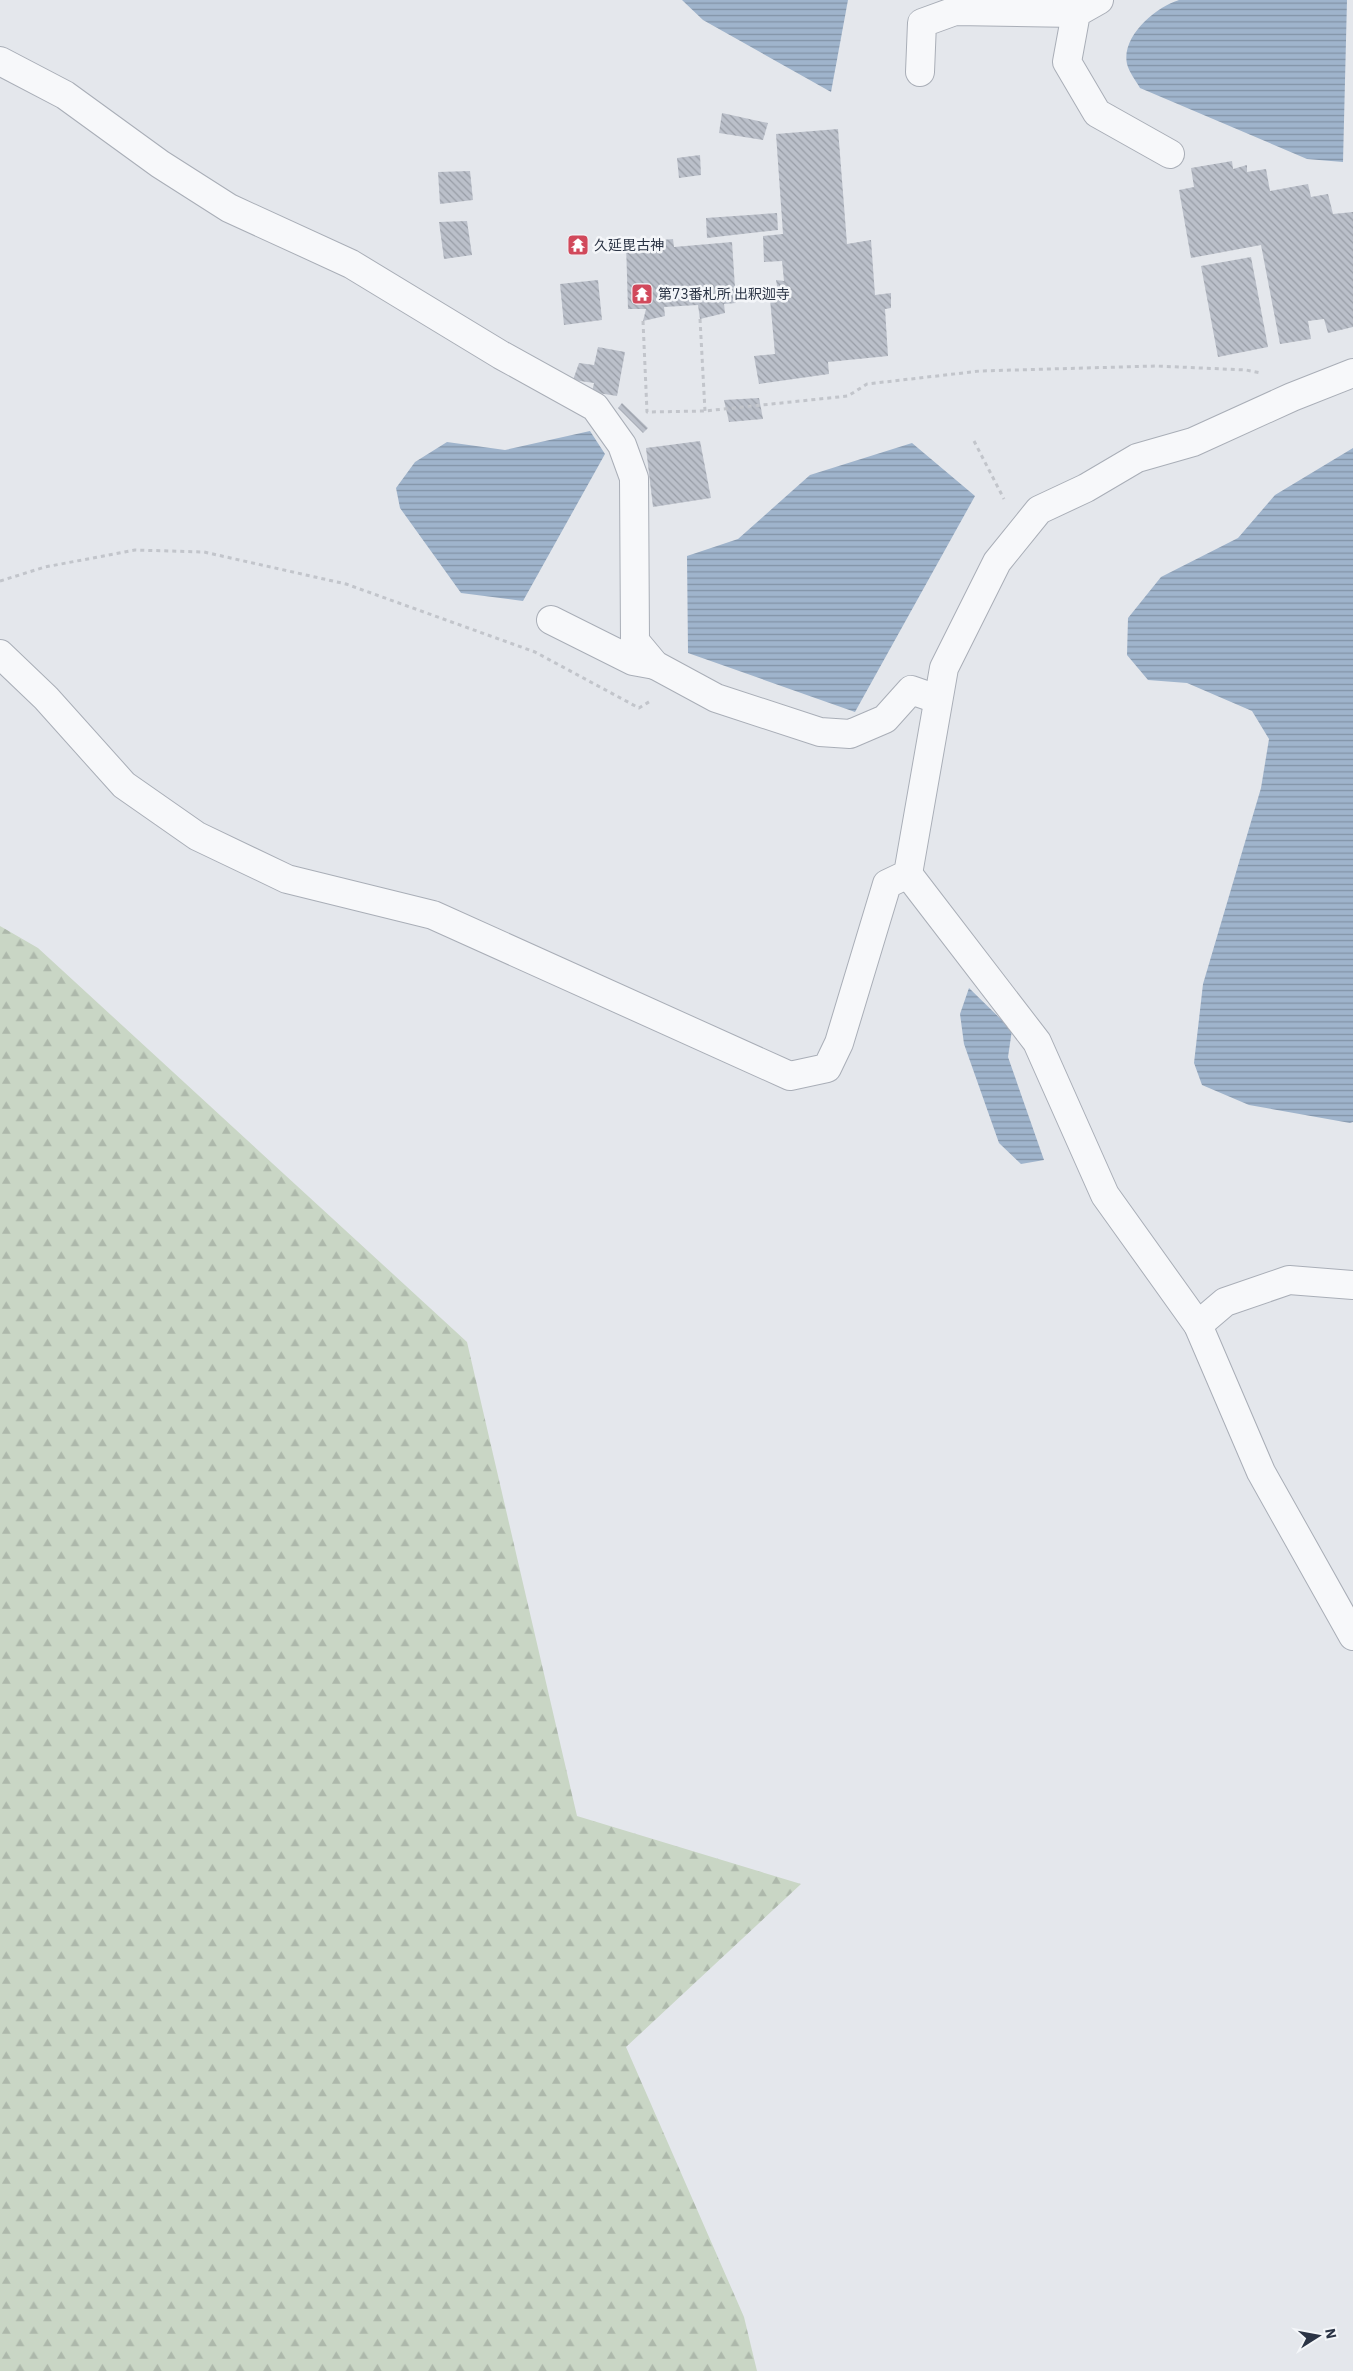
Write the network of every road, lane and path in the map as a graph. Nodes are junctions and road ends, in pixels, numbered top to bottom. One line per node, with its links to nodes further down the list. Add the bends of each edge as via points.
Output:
1 (1087, 7): 3 (street, via 955,11 922,23); 4 (street, via 1067,62 1097,113)
2 (0, 60): 13 (street, via 65,95 160,164 229,208 351,264 595,407 622,445 634,478 635,641)
3 (920, 72)
4 (1170, 154)
5 (700, 319): 9 (path)
6 (644, 321): 9 (path, via 647,412)
7 (1263, 373): 9 (path, via 1156,366 980,371 867,384 848,396)
8 (1353, 373): 15 (street, via 1193,442 1137,458 1086,488 1039,510 997,562 944,668)
9 (705, 411)
10 (0, 581): 14 (path, via 46,567 135,550 204,552 346,584 536,652 639,708)
11 (551, 620): 13 (street, via 634,661)
12 (0, 654): 16 (street, via 46,698 124,785 197,836 287,878 434,915 790,1076 827,1068 839,1043 887,884)
13 (655, 665): 14 (street)
14 (684, 681): 15 (street, via 716,698 820,732 850,734 885,719 911,690)
15 (937, 699): 16 (street)
16 (908, 874): 18 (street, via 1037,1042 1105,1195)
17 (1353, 1285): 18 (street, via 1290,1280 1225,1302)
18 (1198, 1325): 19 (street, via 1261,1472)
19 (1353, 1636)

